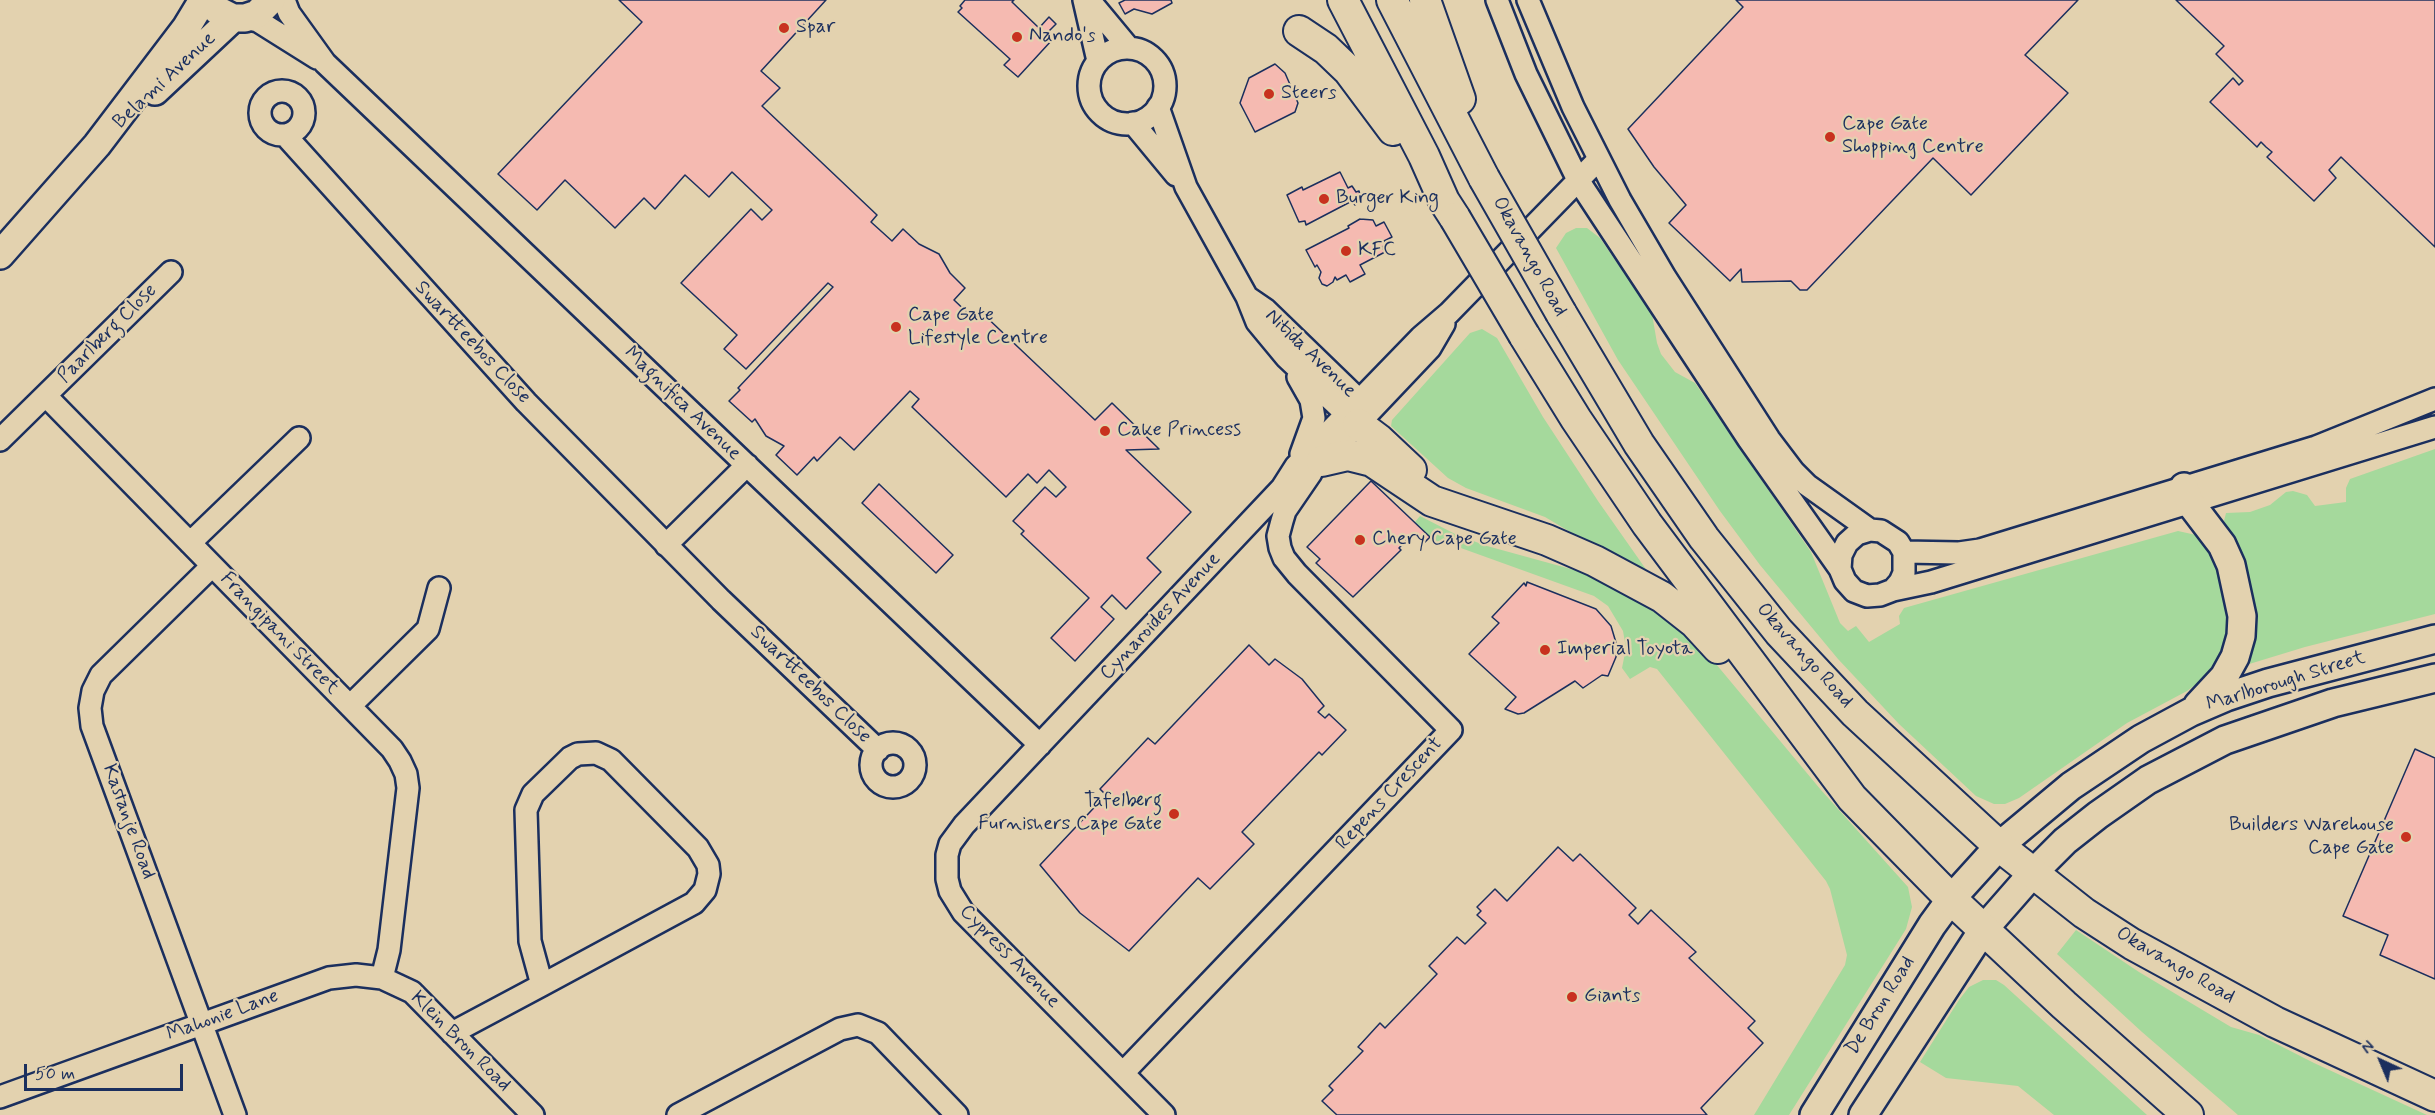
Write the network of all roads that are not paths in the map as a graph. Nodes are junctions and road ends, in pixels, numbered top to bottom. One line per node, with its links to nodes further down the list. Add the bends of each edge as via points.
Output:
1 (203, 0): 21 (street, Belami Avenue)
2 (208, 0): 12 (street, via 221,13)
3 (271, 0): 12 (street, Belami Avenue, via 257,14)
4 (284, 0): 16 (street, Magnifica Avenue)
5 (1084, 0): 15 (street)
6 (1089, 0): 14 (street)
7 (1343, 0): 25 (main road)
8 (1392, 0): 20 (main road, Okavango Road)
9 (1425, 0): 20 (main road, via 1460,100)
10 (1497, 0): 23 (street, via 1526,74)
11 (1528, 0): 22 (street)
12 (239, 18): 16 (street, Magnifica Avenue, via 258,21); 21 (street, Belami Avenue)
13 (1299, 31): 25 (main road, via 1349,71)
14 (1128, 47): 15 (street, via 1111,51); 17 (street, via 1148,54 1159,65 1165,82)
15 (1098, 61): 18 (street, via 1089,82 1095,107 1108,119)
16 (325, 63): 36 (street, Magnifica Avenue)
17 (1158, 107): 18 (street); 24 (street, Nitida Avenue)
18 (1133, 123): 24 (street, Nitida Avenue)
19 (285, 135): 42 (street, Swartteebos Close, via 510,386)
20 (1465, 140): 55 (main road, Okavango Road, bridge, via 1560,313 1639,444 1704,538 1760,608 1855,713)
21 (97, 145): 26 (street, Belami Avenue)
22 (1599, 159): 23 (street, Cynaroides Avenue); 40 (street, via 1665,277 1781,457 1807,485)
23 (1578, 180): 32 (street, Cynaroides Avenue, via 1449,313 1430,348); 45 (street, via 1749,440)
24 (1186, 187): 28 (street, Nitida Avenue)
25 (1449, 210): 54 (main road, bridge, via 1576,419 1647,524)
26 (0, 255)
27 (171, 272): 30 (street, Paarlberg Close)
28 (1247, 297): 29 (street, Nitida Avenue, via 1257,322); 32 (street, Nitida Avenue, via 1266,310)
29 (1286, 357): 32 (street, Nitida Avenue); 37 (street, Nitida Avenue, via 1313,407)
30 (46, 396): 35 (street); 41 (street, Frangipani Street)
31 (2435, 399): 38 (street)
32 (1357, 414): 37 (street, Cynaroides Avenue); 39 (main road, via 1440,494)
33 (2435, 427): 38 (street)
34 (298, 438): 41 (street)
35 (0, 440)
36 (747, 465): 42 (street); 52 (street, Magnifica Avenue)
37 (1310, 467): 39 (main road, via 1348,455 1372,461 1432,501); 52 (street, Cynaroides Avenue, via 1282,488); 63 (street, Repens Crescent, via 1286,511 1278,536 1288,565 1451,730)
38 (2187, 495): 43 (street, via 1980,550); 47 (street, via 1931,582); 51 (street, via 2232,565 2242,616 2235,657 2224,677)
39 (1475, 515): 54 (main road, via 1574,551 1638,582 1673,605 1705,633)
40 (1870, 530): 43 (street, via 1890,535); 45 (street, via 1847,543)
41 (190, 543): 44 (street, Frangipani Street)
42 (666, 545): 53 (street, Swartteebos Close)
43 (1904, 552): 47 (street, via 1904,573)
44 (212, 566): 50 (street, Frangipani Street); 61 (street, Kastanje Road, via 101,675 90,708 92,726)
45 (1840, 568): 47 (street, via 1854,591 1880,596)
46 (439, 588): 50 (street, via 428,629)
47 (1893, 590)
48 (2435, 639): 51 (street, Marlborough Street, via 2268,683)
49 (2435, 678): 56 (street, Marlborough Street, via 2333,703 2204,750 2148,780 2098,815)
50 (350, 706): 59 (street, Frangipani Street, via 396,755 408,788 389,950)
51 (2191, 712): 55 (street, Marlborough Street, via 2141,739 2071,786)
52 (1040, 745): 63 (street, Cypress Avenue, via 956,833 947,855 950,891 963,912)
53 (878, 750)
54 (1852, 798): 57 (main road)
55 (1999, 846): 56 (main road, Okavango Road); 57 (street, Marlborough Street)
56 (2032, 874): 58 (street, Marlborough Street); 64 (main road, Okavango Road, via 2132,944 2275,1022)
57 (1951, 899): 58 (main road); 71 (street, De Bron Road)
58 (1983, 930): 72 (street); 73 (main road)
59 (382, 978): 61 (street, Mahonie Lane, via 329,978); 62 (street, Klein Bron Road, via 412,992)
60 (542, 985): 60 (street, via 694,903 708,882 708,865 698,848 611,760 596,753 570,758 533,794 526,810 530,941); 62 (street)
61 (201, 1023): 65 (street, Mahonie Lane); 66 (street, Kastanje Road)
62 (452, 1033): 67 (street, Klein Bron Road)
63 (1123, 1073): 70 (street, Cypress Avenue)
64 (2435, 1096)
65 (0, 1097)
66 (235, 1115)
67 (533, 1115)
68 (678, 1115): 69 (street, via 840,1029 858,1025 878,1033)
69 (957, 1115)
70 (1164, 1115)
71 (1814, 1115)
72 (1863, 1115)
73 (2188, 1115)

